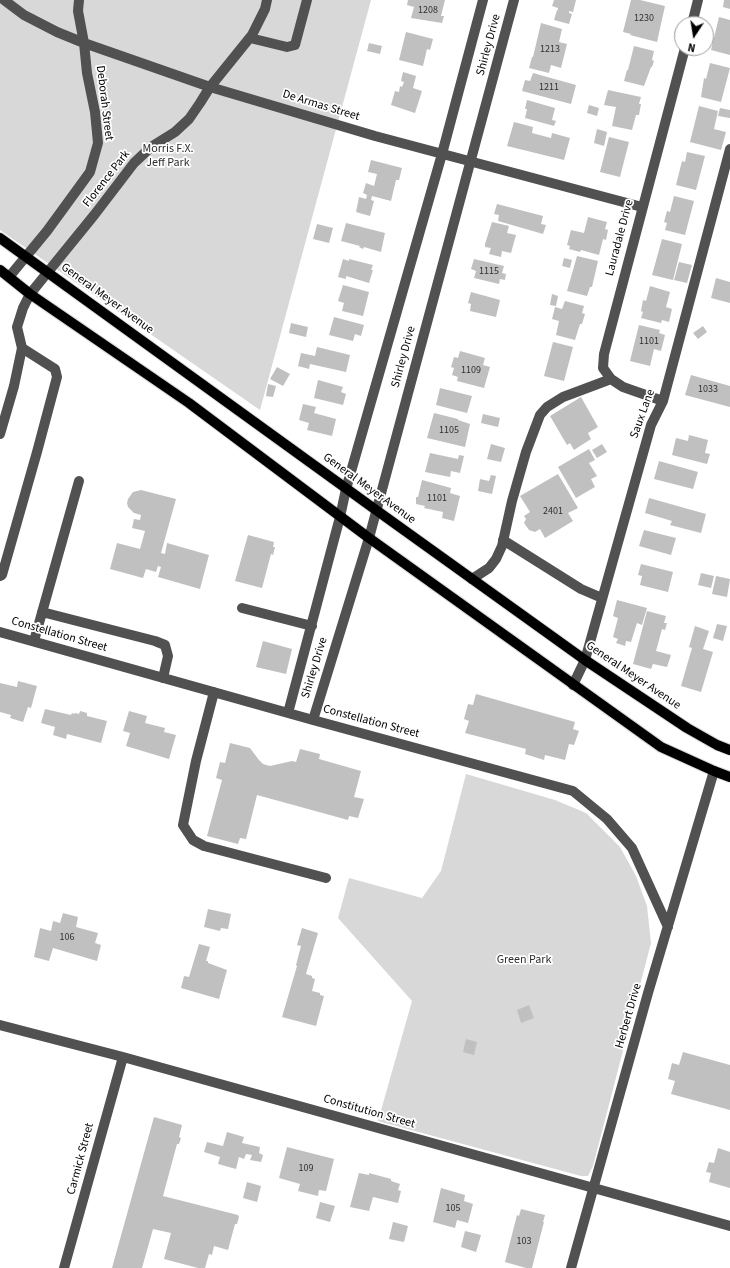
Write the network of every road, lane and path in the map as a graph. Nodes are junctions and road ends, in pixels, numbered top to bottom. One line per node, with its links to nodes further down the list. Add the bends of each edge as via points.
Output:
1 (4, 0): 10 (street, De Armas Street, via 24,15)
2 (79, 0): 10 (street, Deborah Street, via 78,11)
3 (267, 0): 9 (street, Florence Park)
4 (307, 0): 9 (street, via 295,45 288,48)
5 (483, 0): 14 (street, Shirley Drive)
6 (514, 0): 15 (street, Shirley Drive)
7 (698, 0): 8 (street)
8 (694, 16)
9 (250, 38): 12 (street, Florence Park)
10 (84, 43): 12 (street, De Armas Street); 18 (street, Deborah Street, via 98,143 90,172)
11 (683, 56): 16 (street, Lauradale Drive)
12 (210, 87): 14 (street, De Armas Street); 19 (street, Florence Park, via 189,119 134,163)
13 (730, 149): 24 (street, Saux Lane)
14 (442, 154): 15 (street, De Armas Street); 27 (street, Shirley Drive)
15 (470, 161): 16 (street, De Armas Street); 28 (street, Shirley Drive)
16 (642, 207): 23 (street, Lauradale Drive, via 604,354 603,368)
17 (0, 238): 18 (main road, General Meyer Avenue)
18 (25, 257): 19 (main road, General Meyer Avenue); 20 (street, Deborah Street)
19 (48, 272): 21 (street, Florence Park); 27 (main road, General Meyer Avenue)
20 (4, 273): 21 (main road)
21 (30, 294): 22 (street, Florence Park, via 17,327); 29 (main road, via 189,403)
22 (22, 348): 25 (street); 32 (street, via 55,369 57,377)
23 (611, 379): 24 (street, via 623,387); 31 (street, via 563,397 547,407 540,416 526,452)
24 (663, 401): 34 (street, Saux Lane, via 651,425)
25 (0, 434)
26 (79, 481): 36 (street)
27 (346, 489): 28 (main road, General Meyer Avenue); 29 (street, Shirley Drive)
28 (376, 510): 30 (street, Shirley Drive); 33 (main road, General Meyer Avenue)
29 (340, 517): 30 (main road); 37 (street, Shirley Drive)
30 (369, 538): 42 (main road); 45 (street, Shirley Drive)
31 (503, 540): 33 (street, via 496,559 489,568); 34 (street, via 581,589)
32 (0, 576)
33 (472, 579): 40 (main road, General Meyer Avenue)
34 (602, 598): 40 (street, Saux Lane)
35 (242, 608): 37 (street)
36 (42, 612): 39 (street); 41 (street, via 165,645 168,656)
37 (312, 626): 44 (street, Shirley Drive)
38 (0, 632): 39 (street, Constellation Street)
39 (34, 641): 41 (street, Constellation Street)
40 (585, 660): 42 (street, Saux Lane); 46 (main road, General Meyer Avenue, via 687,728)
41 (163, 678): 43 (street, Constellation Street)
42 (573, 685): 47 (main road, via 661,747)
43 (214, 692): 44 (street, Constellation Street); 49 (street, via 183,825 193,840 204,846)
44 (288, 713): 45 (street, Constellation Street)
45 (313, 720): 50 (street, Constellation Street, via 573,791 607,819 632,848)
46 (730, 750)
47 (714, 771): 48 (main road); 50 (street, Herbert Drive)
48 (730, 777)
49 (326, 878)
50 (668, 927): 53 (street, Herbert Drive)
51 (0, 1025): 52 (street, Constitution Street)
52 (123, 1057): 53 (street, Constitution Street); 55 (street, Carmick Street)
53 (593, 1188): 54 (street, Constitution Street); 56 (street, Herbert Drive)
54 (730, 1226)
55 (64, 1268)
56 (571, 1268)

